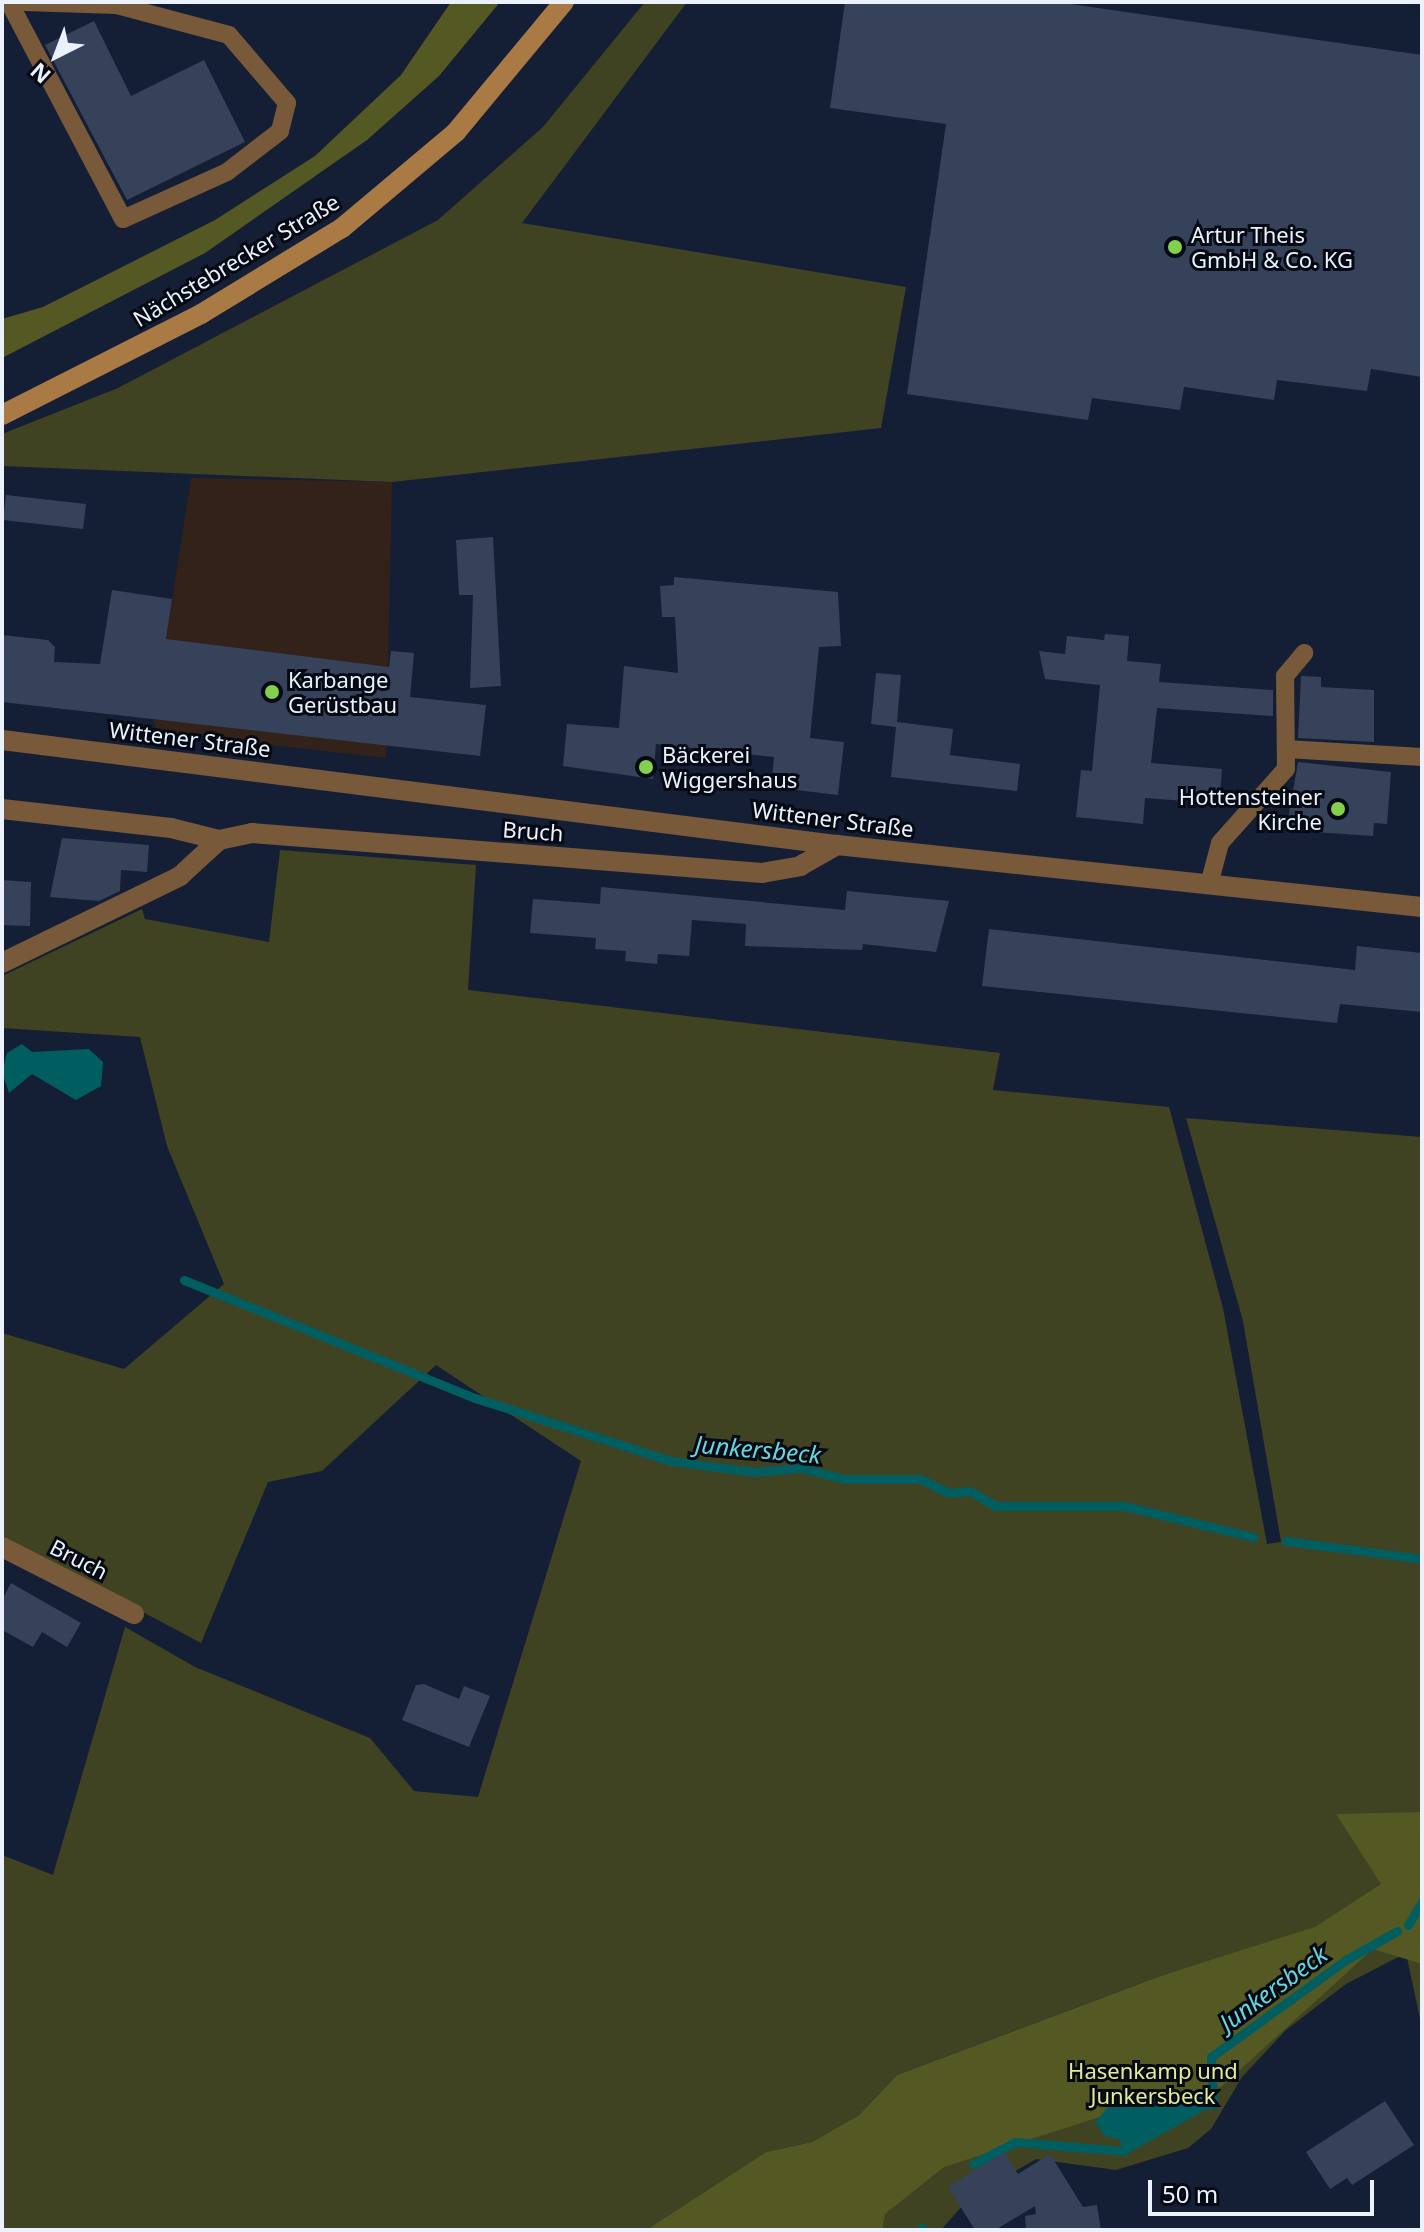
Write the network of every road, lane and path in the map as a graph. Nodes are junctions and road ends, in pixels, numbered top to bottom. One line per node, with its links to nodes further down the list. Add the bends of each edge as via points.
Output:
1 (9, 2): 2 (lane, via 123,219 227,172 280,131 287,103 229,35 116,5)
2 (25, 2)
3 (564, 2): 4 (main road, Nächstebrecker Straße, via 456,132 342,228 201,314)
4 (2, 415)
5 (1304, 653): 7 (lane, via 1285,676)
6 (2, 740): 11 (street, Wittener Straße)
7 (1286, 749): 8 (lane); 12 (lane, via 1286,769 1220,843)
8 (1422, 757)
9 (2, 809): 10 (street, Bruch, via 171,828)
10 (219, 840): 11 (street, Bruch, via 252,833 762,873 800,866); 14 (street, via 180,876)
11 (837, 845): 12 (street, Wittener Straße)
12 (1209, 885): 13 (street, Wittener Straße)
13 (1422, 907)
14 (2, 963)
15 (2, 1547): 16 (street, Bruch)
16 (134, 1614)

